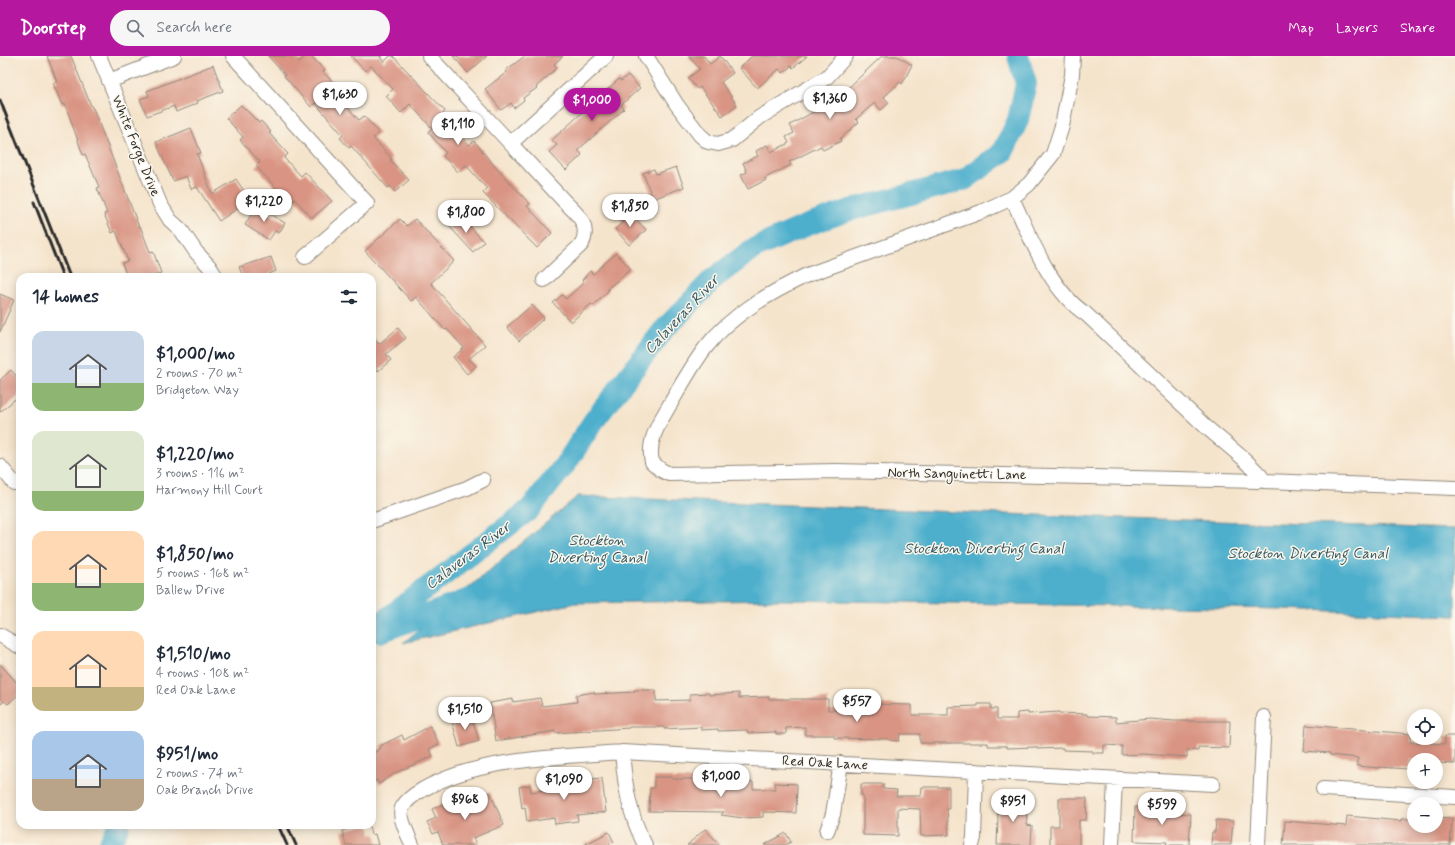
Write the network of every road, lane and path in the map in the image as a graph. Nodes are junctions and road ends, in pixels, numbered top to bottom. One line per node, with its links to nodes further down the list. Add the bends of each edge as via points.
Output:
1 (99, 56): 9 (street, White Forge Drive)
2 (174, 56): 9 (street)
3 (233, 56): 12 (street, via 367,203)
4 (430, 56): 10 (street)
5 (606, 56): 10 (street)
6 (646, 56): 7 (street, via 700,135 708,142 718,144 732,140 760,116 827,77)
7 (846, 56)
8 (1073, 56): 11 (street, via 1062,126 1053,154 1029,184)
9 (109, 81): 13 (street, White Forge Drive, via 160,204)
10 (511, 143): 14 (street, via 578,214 585,229 582,244)
11 (1012, 198): 17 (street, via 1036,250 1057,287 1068,300 1244,459); 17 (street, North Sanguinetti Lane, via 981,212 807,275 740,315 707,346 692,366 652,440 652,462 669,474 837,472)
12 (305, 257)
13 (213, 273)
14 (544, 280)
15 (0, 466): 18 (street)
16 (484, 480): 20 (street)
17 (1263, 480): 19 (street, North Sanguinetti Lane)
18 (14, 482)
19 (1455, 488)
20 (376, 520)
21 (0, 635): 22 (street)
22 (16, 645)
23 (1264, 717): 36 (street)
24 (622, 752): 25 (street, Red Oak Lane); 32 (street, Red Oak Lane, via 542,758 474,770 433,784 408,800 402,808 400,814); 33 (street, via 624,783 629,806)
25 (841, 763): 26 (street, Red Oak Lane); 31 (street, via 833,814)
26 (976, 771): 27 (street, Red Oak Lane); 34 (street)
27 (1116, 779): 28 (street, Red Oak Lane); 35 (street)
28 (1212, 784)
29 (1323, 790): 30 (street)
30 (1455, 797)
31 (827, 831)
32 (412, 845)
33 (645, 845)
34 (972, 845)
35 (1112, 845)
36 (1258, 845)

